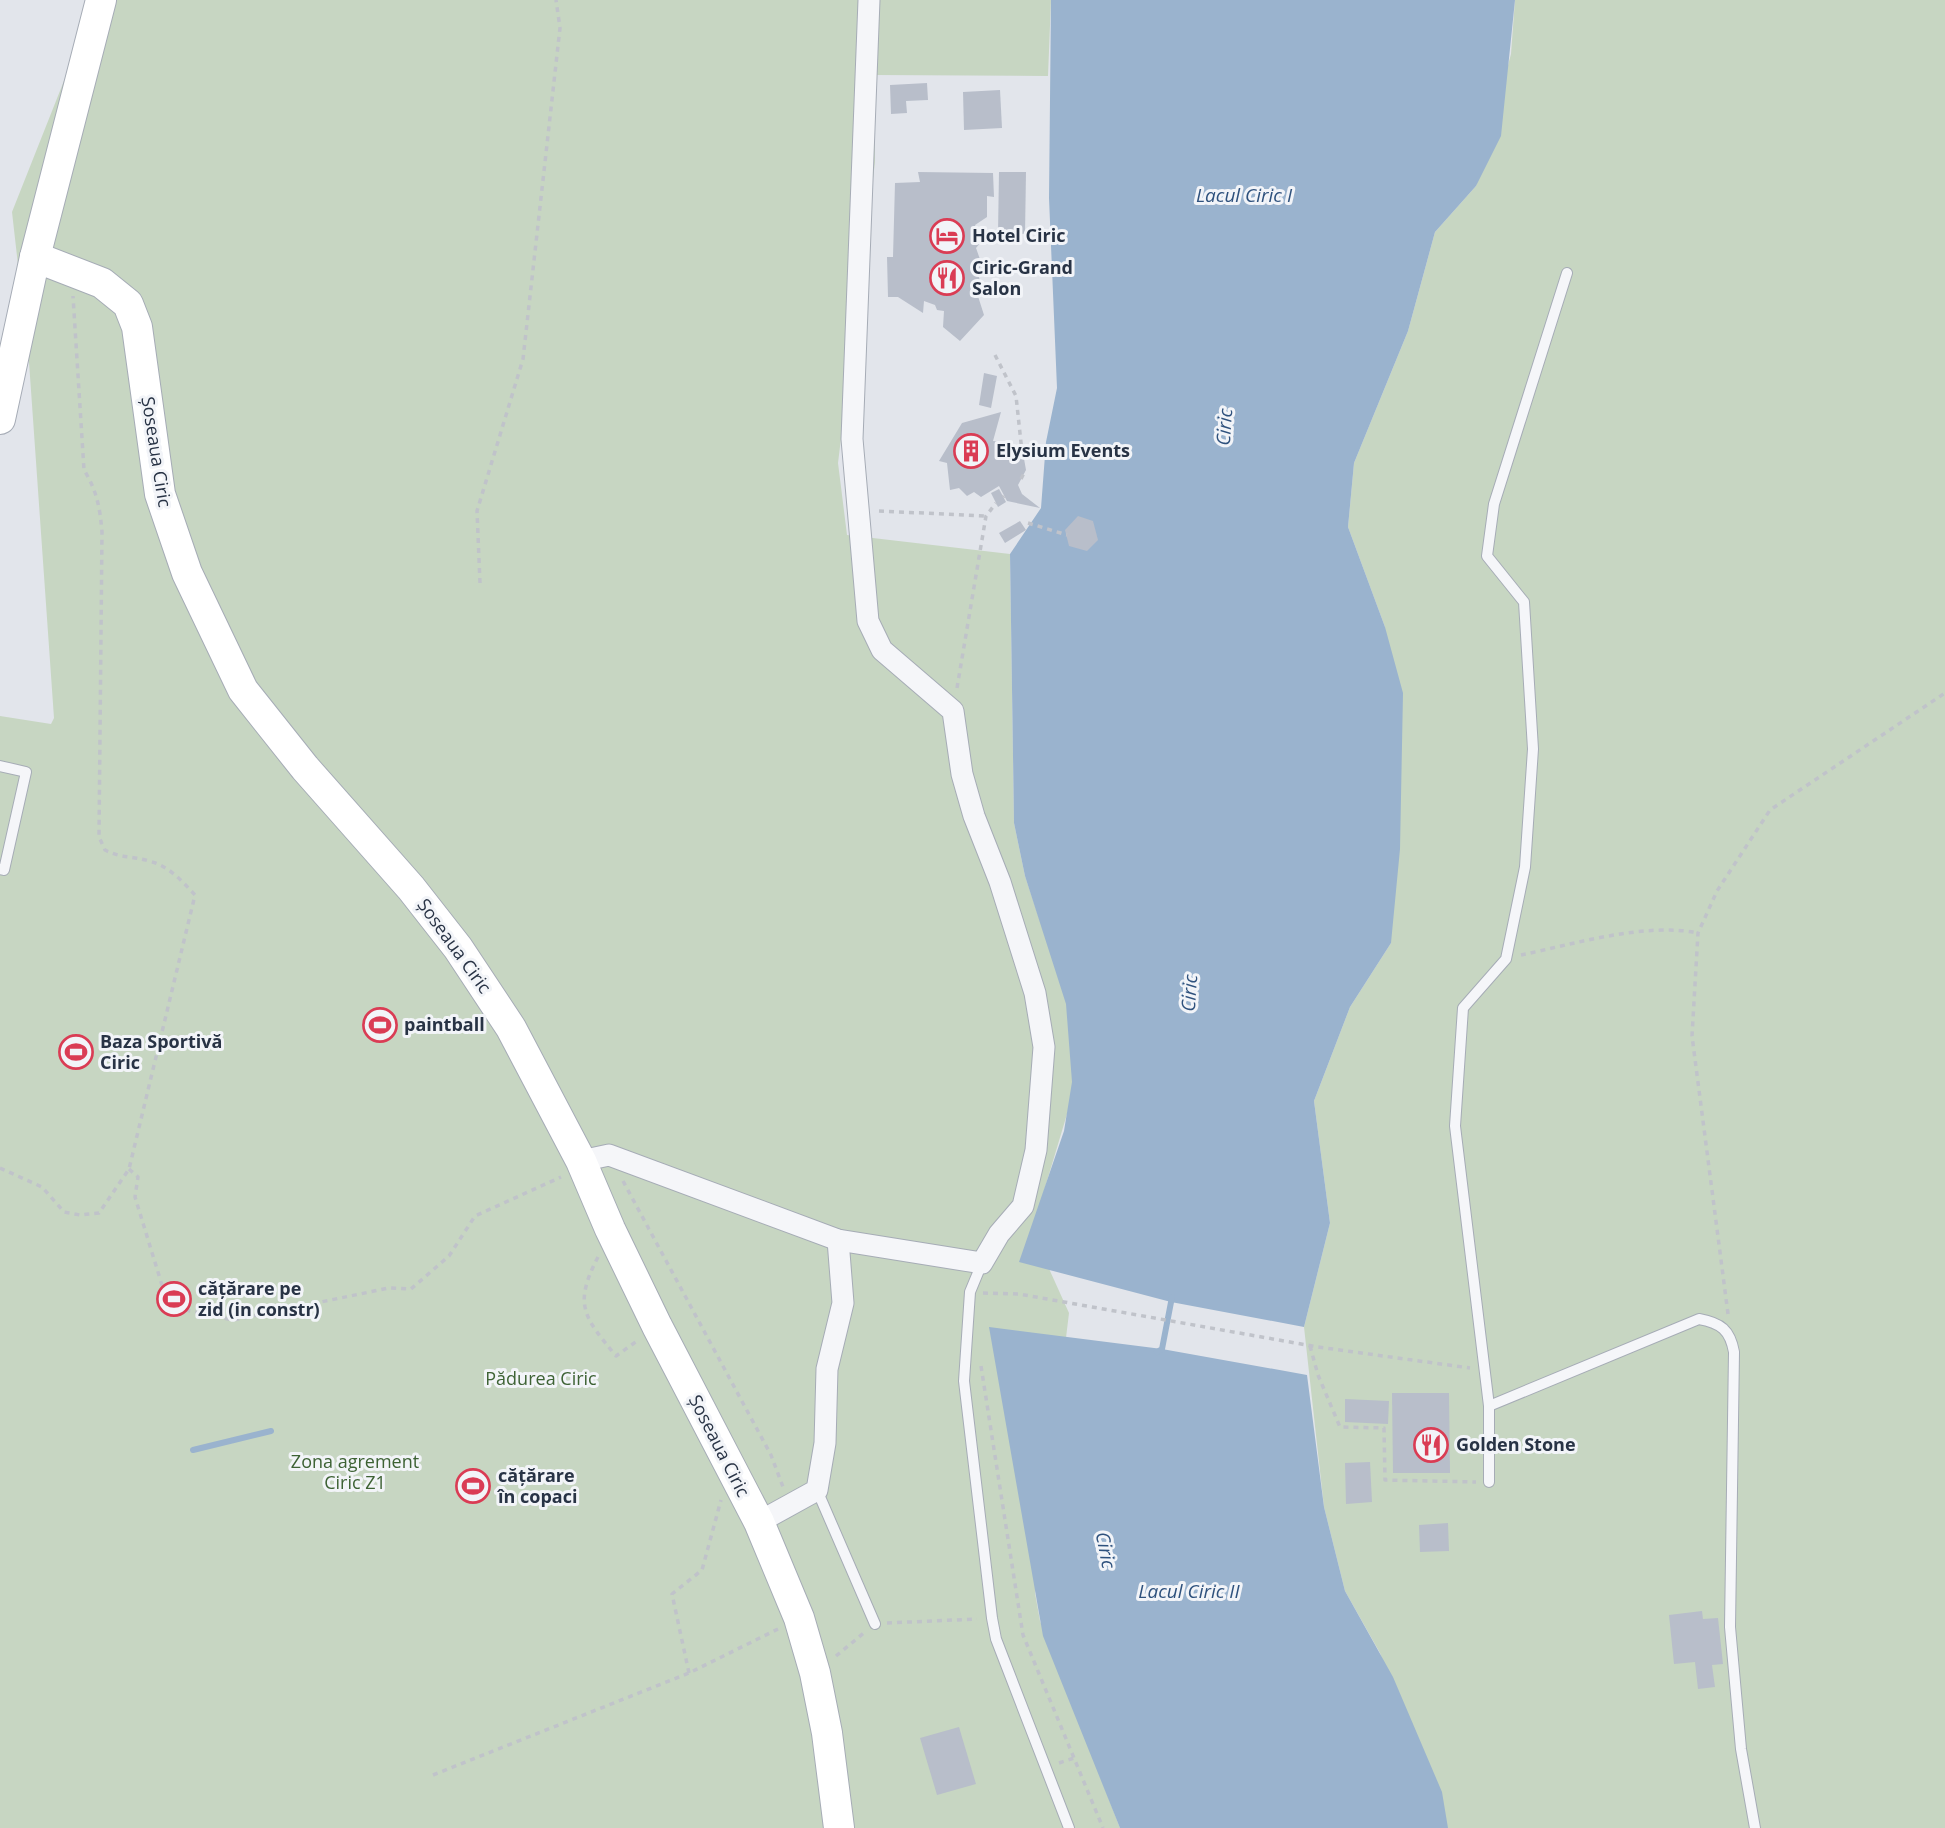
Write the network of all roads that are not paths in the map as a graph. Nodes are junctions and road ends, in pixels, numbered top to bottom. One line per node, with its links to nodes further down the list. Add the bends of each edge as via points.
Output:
1 (101, 0): 3 (main road)
2 (869, 0): 10 (street, via 852,439 868,621 882,650 953,711 965,784 1035,993 1044,1047 1036,1150 1023,1206)
3 (35, 257): 5 (main road); 8 (main road, Șoseaua Ciric, via 102,283 128,303 137,327 167,519 187,573 243,690 458,948)
4 (1567, 273): 11 (lane, via 1494,504 1487,555 1524,602 1533,749 1525,867 1506,959 1463,1008 1455,1126)
5 (0, 419)
6 (0, 766): 7 (lane, via 26,772 4,870)
7 (0, 869)
8 (595, 1158): 9 (street); 14 (main road, Șoseaua Ciric, via 595,1190 610,1229)
9 (838, 1240): 10 (street); 13 (street, via 843,1303 827,1369 825,1443)
10 (982, 1263): 17 (lane, via 970,1292 964,1381 992,1618)
11 (1489, 1406): 12 (lane); 18 (lane, via 1699,1319 1724,1327 1731,1337 1730,1627 1741,1749)
12 (1489, 1482)
13 (817, 1490): 14 (street); 15 (lane)
14 (759, 1522): 16 (main road, Șoseaua Ciric, via 799,1618 815,1673)
15 (875, 1624)
16 (839, 1828)
17 (1069, 1828)
18 (1755, 1828)

